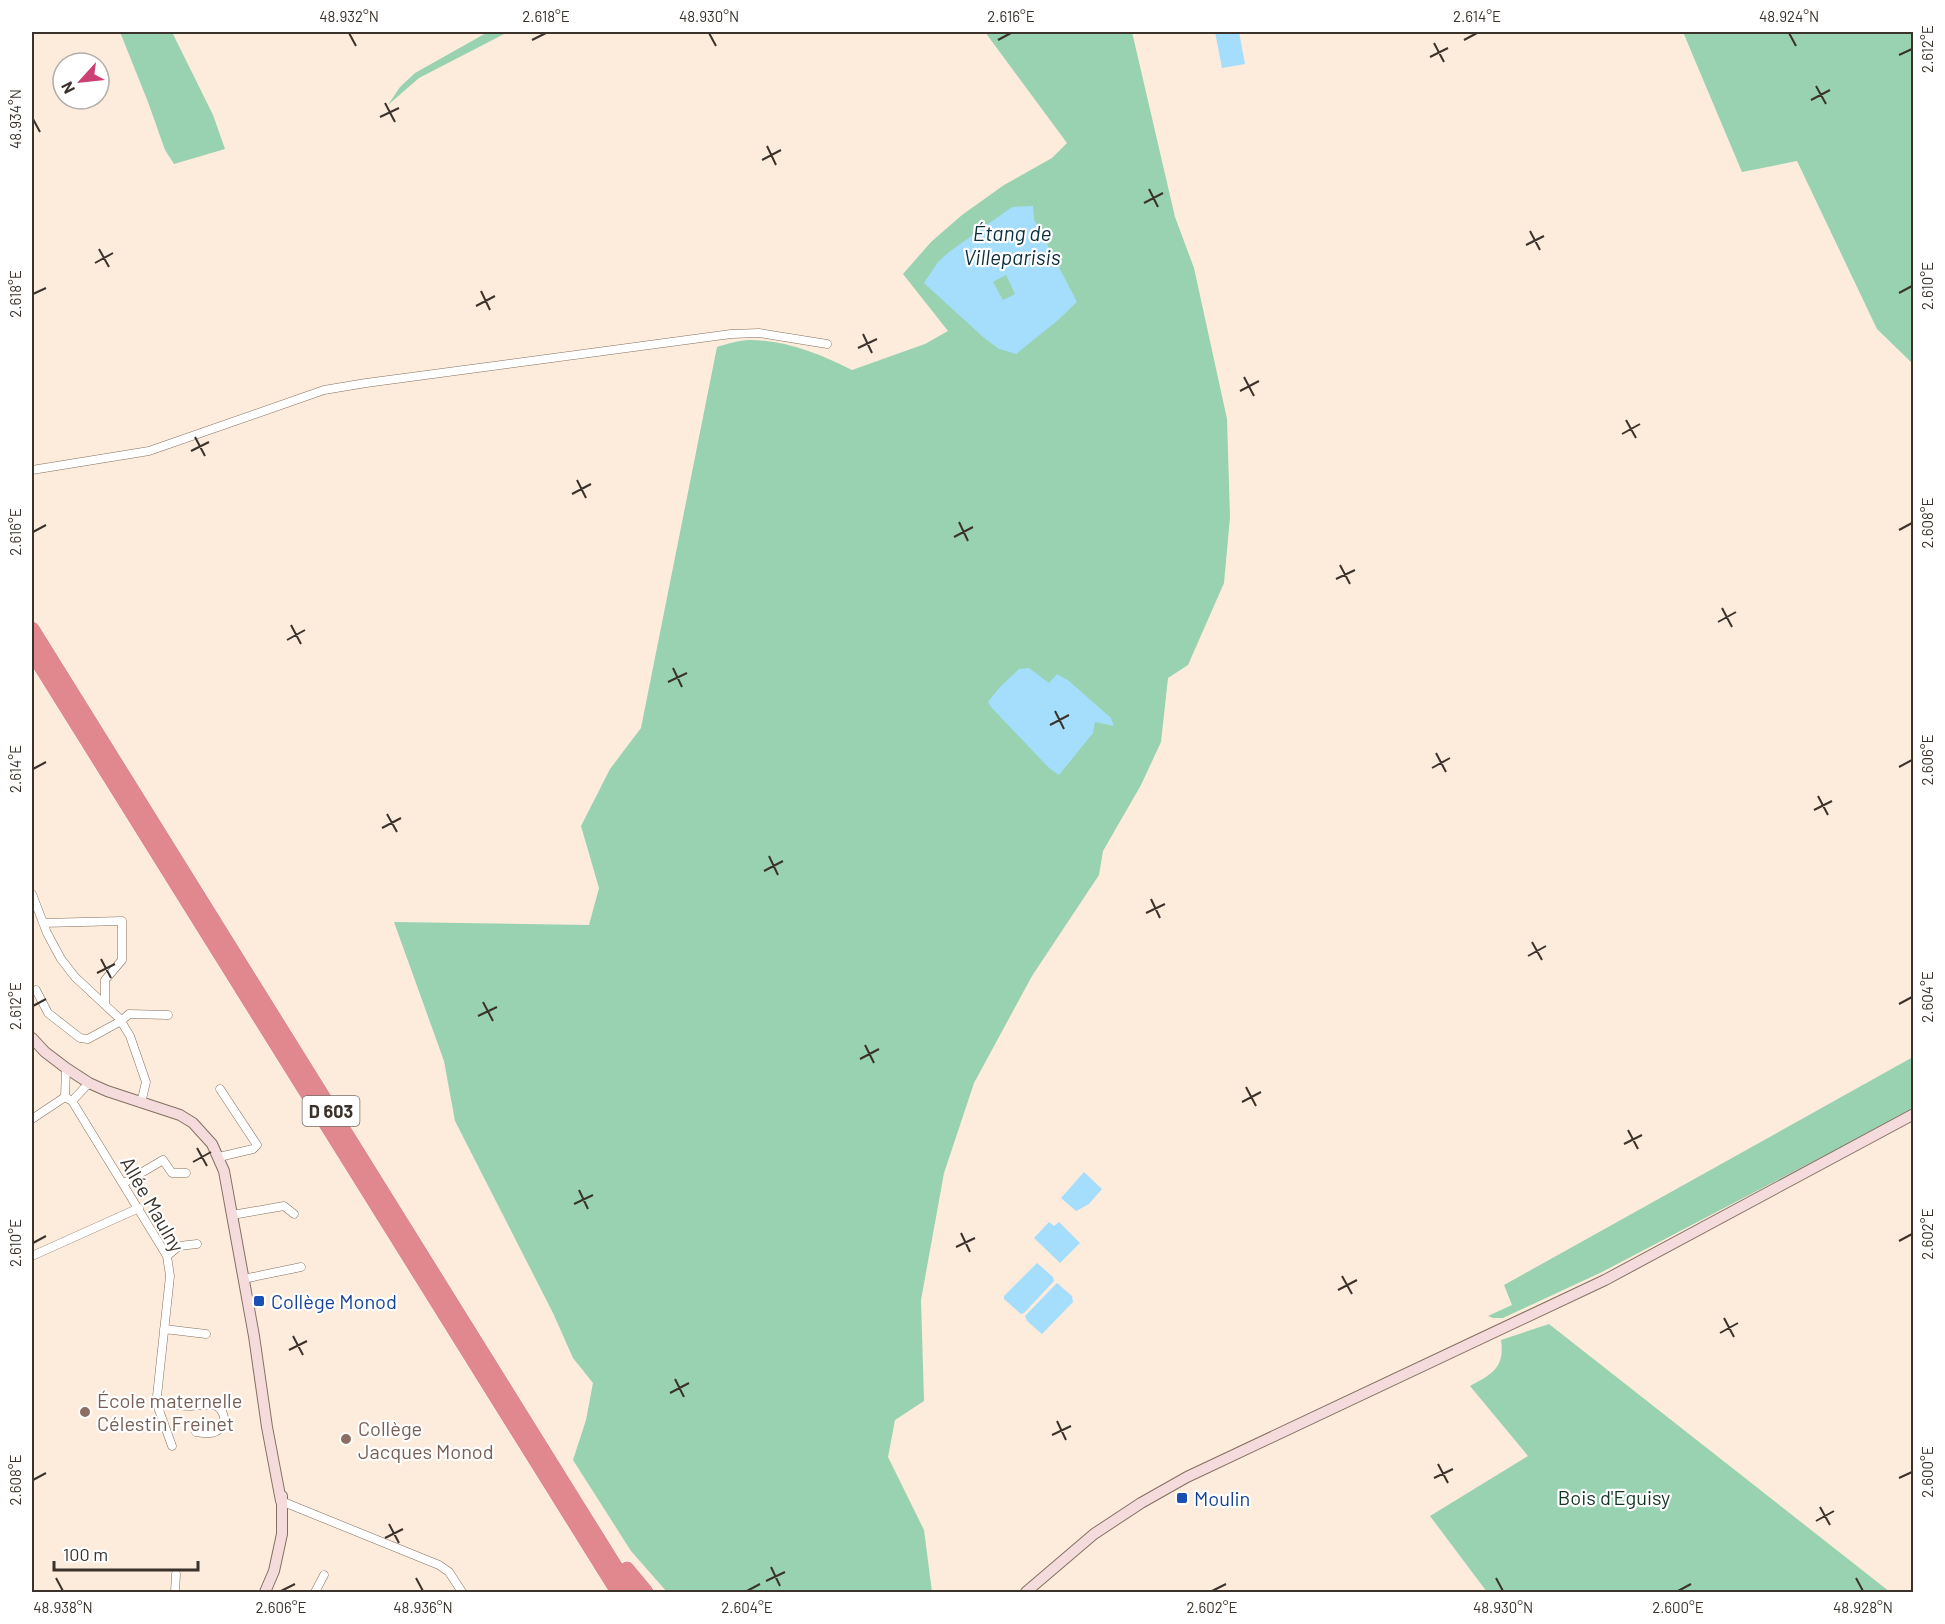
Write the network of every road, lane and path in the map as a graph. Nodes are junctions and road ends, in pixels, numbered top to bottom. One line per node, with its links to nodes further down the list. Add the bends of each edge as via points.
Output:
1 (827, 344): 2 (street, via 759,333 731,334 397,378 324,390 149,451)
2 (32, 470)
3 (32, 629): 36 (highway, D 603)
4 (32, 652): 36 (highway, D 603)
5 (32, 894): 6 (street)
6 (43, 923): 8 (street, via 61,959); 8 (street, via 122,921 122,960 105,980)
7 (36, 990): 10 (street, via 48,1013 80,1038 88,1039)
8 (105, 1004): 10 (street)
9 (168, 1015): 10 (street, via 129,1014)
10 (122, 1021): 16 (street, via 146,1082)
11 (32, 1038): 12 (main road)
12 (66, 1068): 13 (main road); 15 (street)
13 (89, 1083): 15 (street); 16 (main road)
14 (220, 1089): 19 (street, via 257,1145)
15 (68, 1099): 18 (street); 21 (street, Allée Maulny)
16 (141, 1103): 19 (main road, via 193,1123)
17 (1914, 1114): 47 (main road, via 1605,1280 1178,1482 1094,1534)
18 (32, 1119)
19 (219, 1157): 24 (main road)
20 (186, 1173): 21 (street, via 172,1173 164,1160)
21 (124, 1183): 22 (street, Allée Maulny)
22 (139, 1208): 26 (street); 27 (street, Allée Maulny)
23 (294, 1214): 24 (street, via 284,1206)
24 (232, 1215): 29 (main road)
25 (197, 1244): 27 (street, via 179,1246)
26 (32, 1256)
27 (167, 1256): 30 (street, Allée Maulny, via 170,1276)
28 (301, 1267): 29 (street)
29 (243, 1280): 35 (main road, via 282,1474)
30 (164, 1329): 31 (street); 32 (street, Allée Maulny)
31 (206, 1334)
32 (158, 1402): 33 (street, via 218,1407 225,1424 220,1430 213,1434); 34 (street, Allée Maulny)
33 (196, 1432)
34 (172, 1446)
35 (281, 1501): 40 (main road, via 282,1534); 42 (street, via 439,1565 449,1572)
36 (581, 1523): 43 (highway, via 582,1551); 44 (highway, D 603); 45 (highway, D 603); 46 (highway, via 605,1536)
37 (176, 1574): 39 (street)
38 (324, 1575): 41 (street)
39 (175, 1593)
40 (265, 1593)
41 (315, 1593)
42 (462, 1593)
43 (607, 1593)
44 (618, 1593)
45 (631, 1593)
46 (646, 1593)
47 (1026, 1593)

